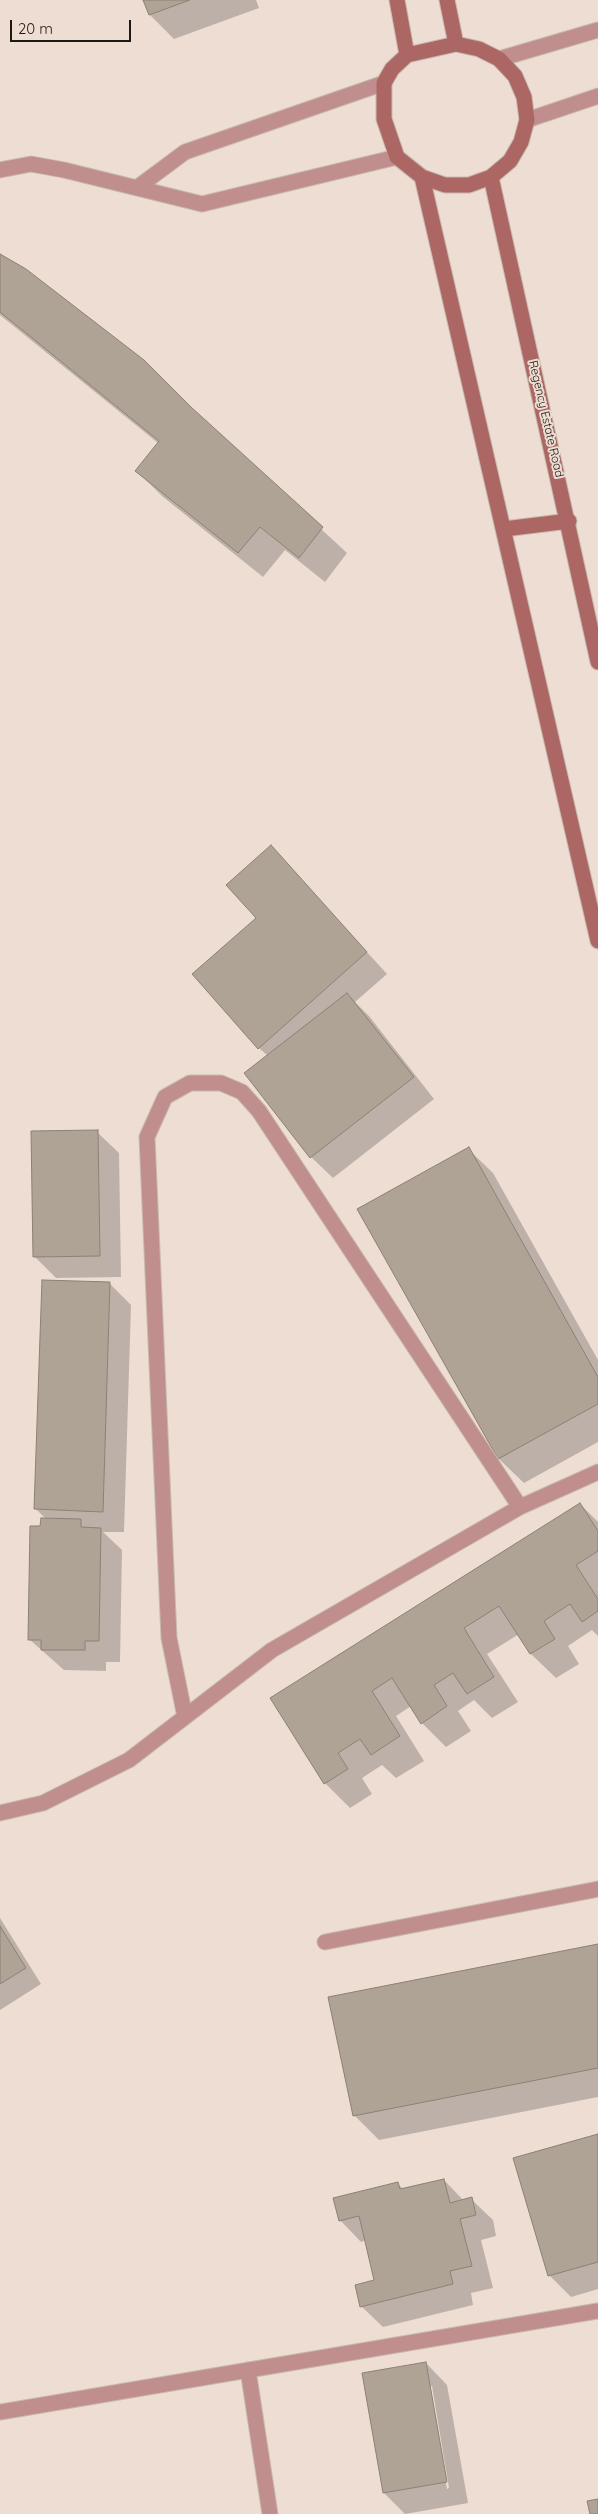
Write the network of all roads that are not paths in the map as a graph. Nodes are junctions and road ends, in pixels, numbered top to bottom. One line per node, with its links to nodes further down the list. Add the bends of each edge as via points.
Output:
1 (397, 0): 5 (street)
2 (447, 0): 4 (street)
3 (598, 30): 6 (street)
4 (456, 44): 5 (street); 6 (street, via 479,49)
5 (407, 55): 7 (street, via 392,69)
6 (499, 59): 9 (street, via 515,76 524,97)
7 (384, 83): 10 (street, via 384,119); 14 (street, via 185,152)
8 (598, 96): 9 (street)
9 (527, 120): 12 (street, via 521,142 510,162)
10 (397, 157): 13 (street); 14 (street, via 202,204)
11 (0, 170): 14 (street, via 31,164)
12 (491, 177): 13 (street, via 469,185 445,185); 15 (street, Regency Estate Road)
13 (422, 178): 16 (street)
14 (138, 187)
15 (569, 521): 16 (street); 17 (street, Regency Estate Road)
16 (504, 529): 18 (street)
17 (598, 662)
18 (598, 940)
19 (598, 1472): 20 (street)
20 (520, 1507): 21 (street, via 272,1650); 21 (street, via 259,1110 242,1092 221,1083 190,1083 165,1097 147,1137 169,1638)
21 (185, 1717): 22 (street, via 129,1760 43,1804)
22 (0, 1813)
23 (598, 1889): 24 (street)
24 (325, 1942)
25 (598, 2311): 26 (street)
26 (248, 2370): 27 (street); 28 (street)
27 (0, 2412)
28 (270, 2514)

